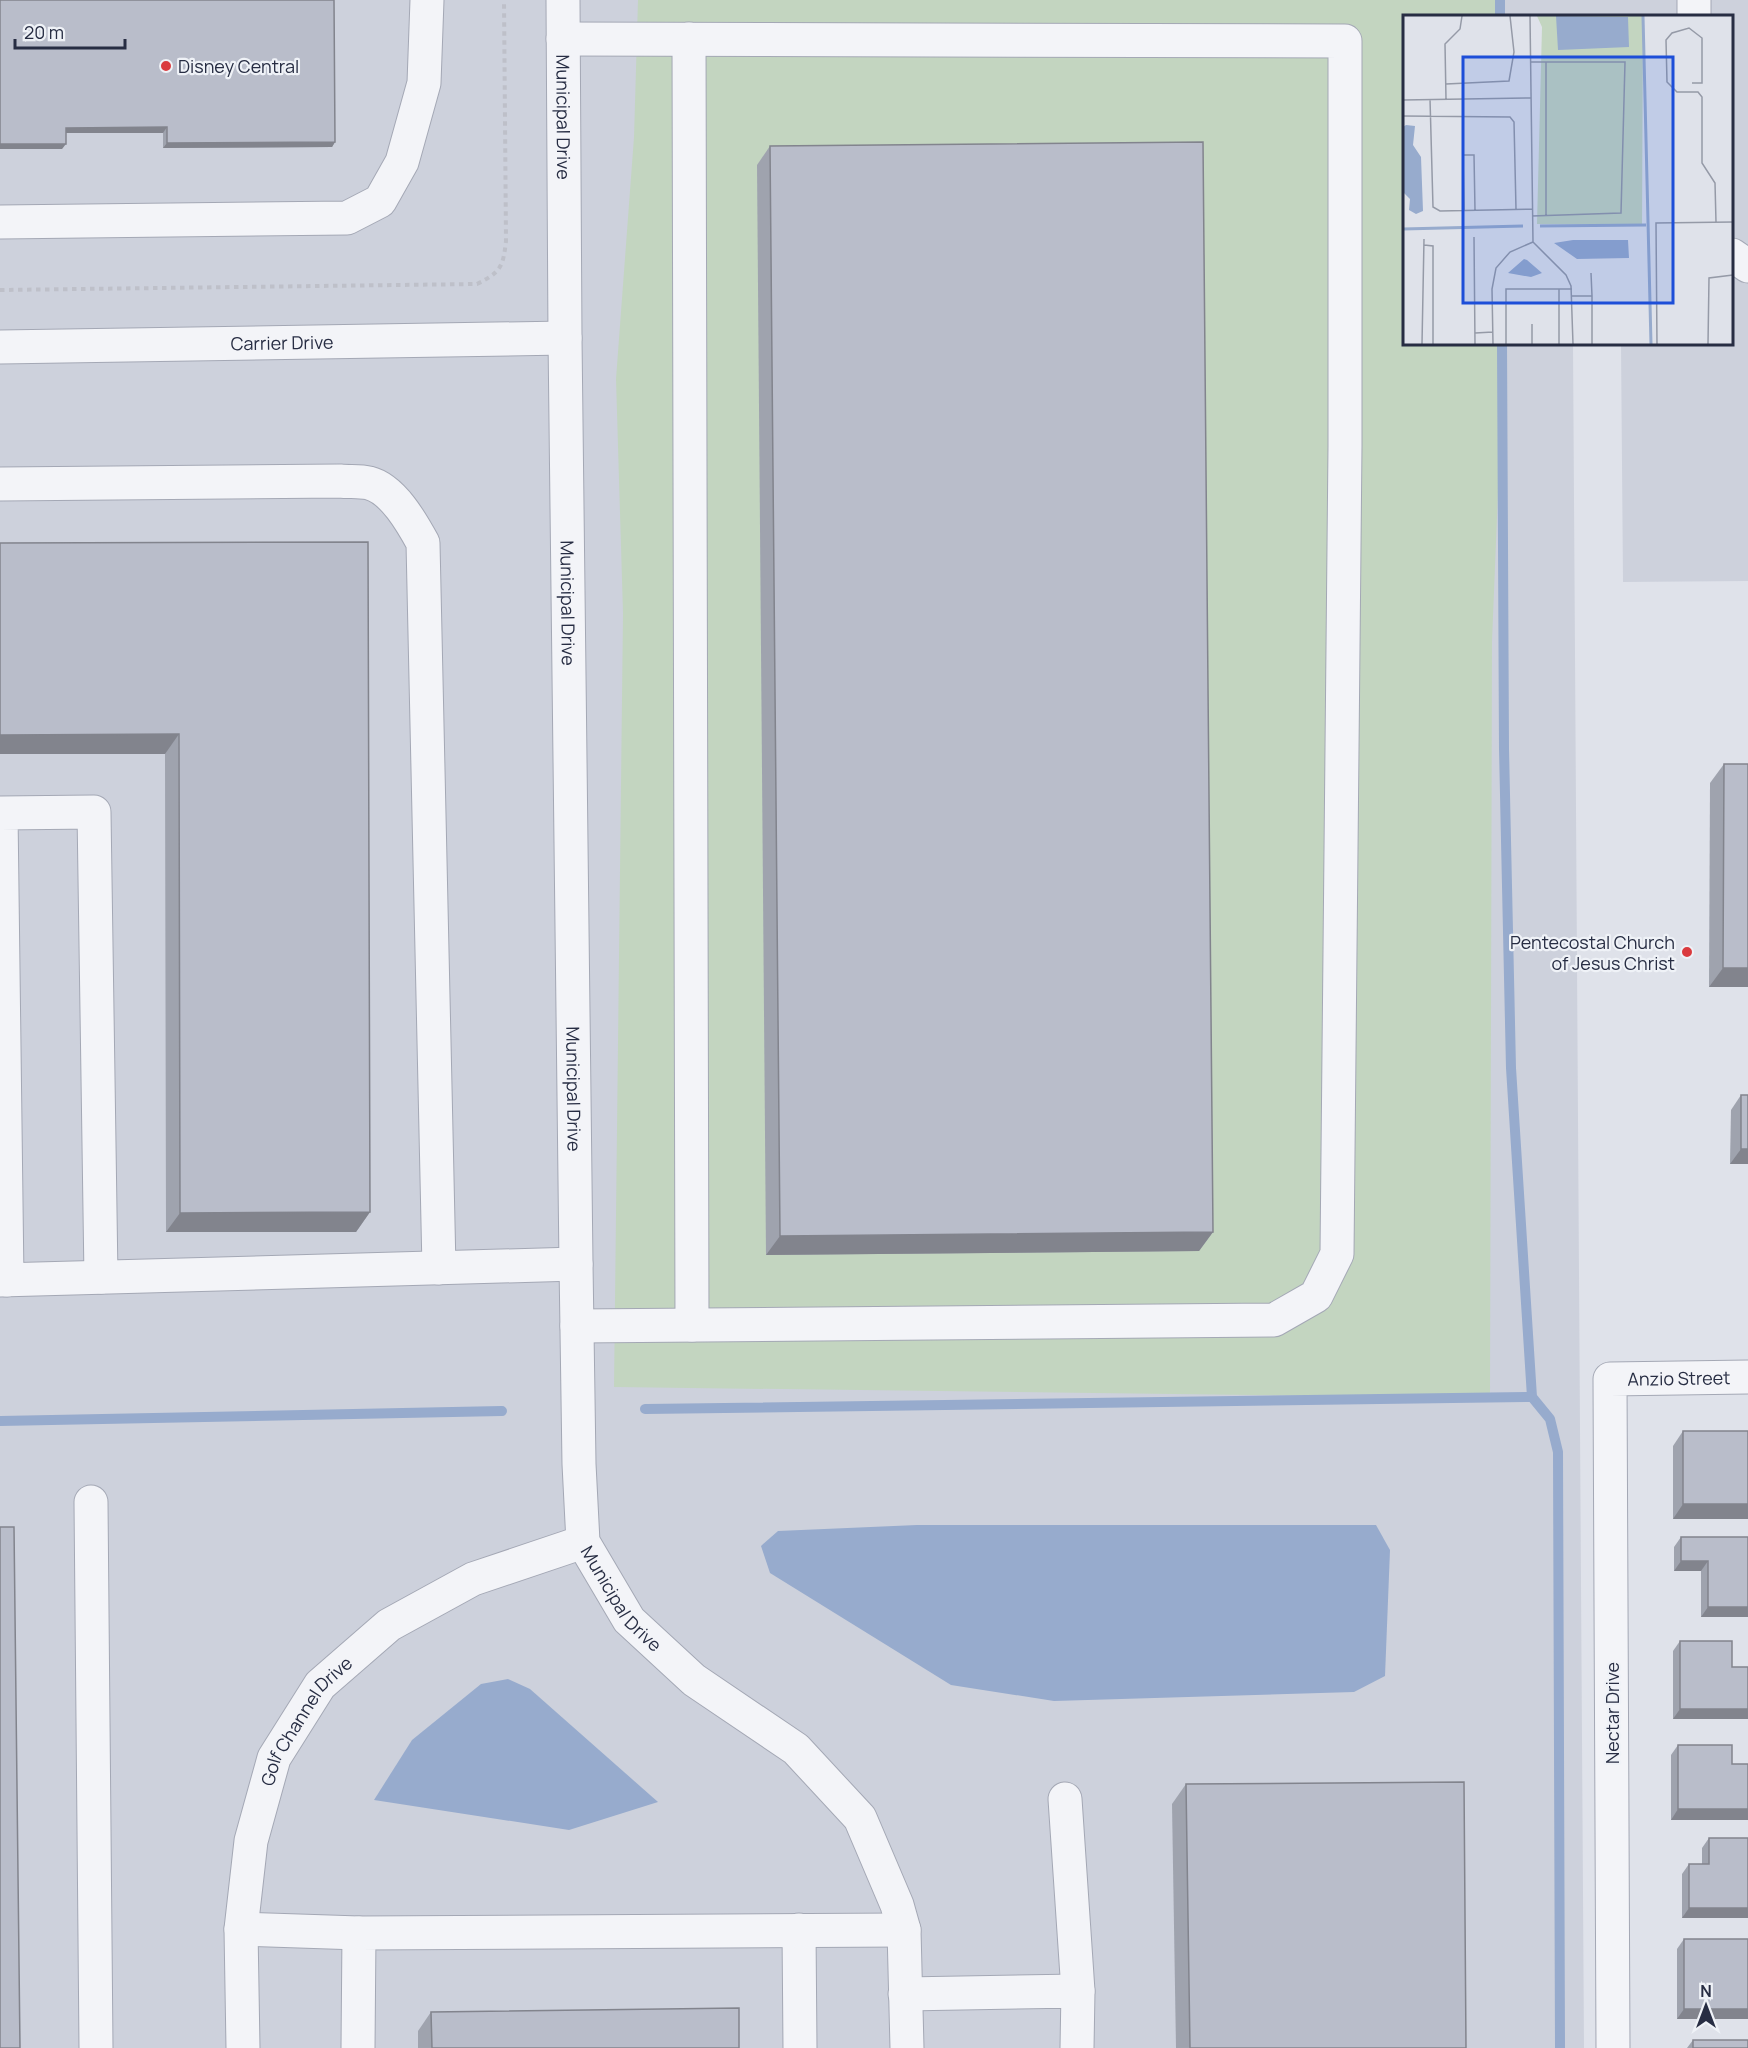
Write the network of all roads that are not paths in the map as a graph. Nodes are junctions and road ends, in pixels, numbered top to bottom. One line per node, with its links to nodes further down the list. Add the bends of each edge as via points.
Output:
1 (427, 0): 5 (street, via 424,83 402,162 380,201 364,210 347,218)
2 (563, 0): 3 (street, Municipal Drive)
3 (563, 39): 4 (street); 8 (street, Municipal Drive)
4 (689, 39): 15 (street); 15 (street, via 1345,41 1337,1254 1316,1296 1274,1320)
5 (0, 222)
6 (1733, 256): 7 (street)
7 (1748, 266)
8 (565, 338): 9 (street, Carrier Drive); 11 (street, Municipal Drive)
9 (0, 347)
10 (0, 484): 12 (street, via 371,483 393,498 410,519 423,543)
11 (576, 1264): 12 (street); 16 (street, Municipal Drive)
12 (439, 1268): 13 (street)
13 (101, 1278): 14 (street); 14 (street, via 94,812 1,813)
14 (4, 1280)
15 (692, 1325): 16 (street)
16 (577, 1326): 20 (street, Municipal Drive)
17 (1748, 1377): 18 (street, Anzio Street)
18 (1610, 1379): 34 (street, Nectar Drive)
19 (91, 1502): 28 (street)
20 (583, 1542): 22 (street, Golf Channel Drive, via 473,1579 389,1625 320,1685 274,1758 251,1841); 24 (street, Municipal Drive, via 629,1620 694,1680 796,1749 860,1818)
21 (1065, 1799): 26 (street)
22 (241, 1929): 25 (street); 29 (street, Golf Channel Drive)
23 (799, 1930): 24 (street); 25 (street); 31 (street)
24 (904, 1930): 27 (street, Municipal Drive)
25 (359, 1933): 30 (street)
26 (1078, 1991): 27 (street); 33 (street)
27 (905, 1994): 32 (street, Municipal Drive)
28 (96, 2048)
29 (243, 2048)
30 (358, 2048)
31 (800, 2048)
32 (907, 2048)
33 (1077, 2048)
34 (1613, 2048)

